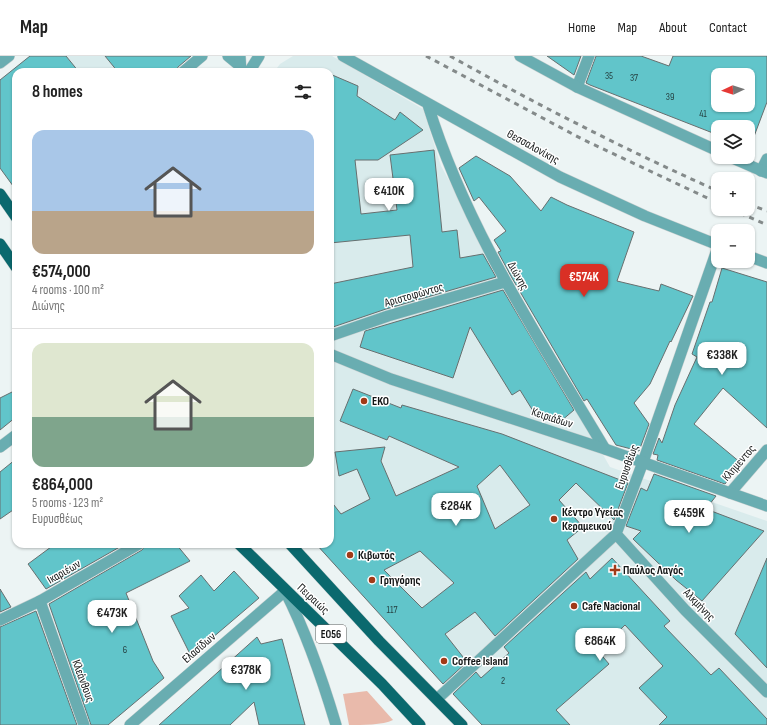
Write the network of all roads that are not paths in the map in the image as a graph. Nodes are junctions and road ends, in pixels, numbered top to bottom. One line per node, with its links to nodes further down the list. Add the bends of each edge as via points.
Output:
1 (9, 56): 8 (street)
2 (202, 56): 10 (street)
3 (228, 56): 9 (street)
4 (259, 56): 9 (street)
5 (343, 56): 12 (street, Θεσσαλονίκης)
6 (520, 56): 11 (street)
7 (589, 56): 11 (street)
8 (0, 64)
9 (242, 67)
10 (188, 68)
11 (577, 87): 13 (street)
12 (428, 105): 19 (street, Θεσσαλονίκης, via 560,177); 25 (street, Διώνης, via 453,176)
13 (711, 148)
14 (767, 160): 16 (street)
15 (746, 164): 16 (street)
16 (764, 172)
17 (0, 194): 18 (main road)
18 (12, 210)
19 (711, 243)
20 (0, 244): 22 (main road)
21 (755, 259): 23 (street)
22 (12, 261)
23 (767, 263)
24 (711, 266): 32 (street, Ευρυσθέως)
25 (505, 282): 26 (street, Αριστοφώντος); 30 (street, Διώνης)
26 (334, 335)
27 (334, 356): 30 (street, Κειριάδων, via 391,380)
28 (12, 438): 29 (street)
29 (0, 447)
30 (605, 449): 32 (street, Κειριάδων)
31 (767, 450): 33 (street, Κλημεντος)
32 (643, 462): 33 (street, Κειριάδων); 35 (street, Ευρυσθέως)
33 (730, 493): 34 (street, Κειριάδων)
34 (767, 506)
35 (616, 534): 44 (street, Αλκμήνης, via 685,610); 45 (street, Ευρυσθέως)
36 (133, 548): 42 (street, Ικαριέων)
37 (243, 548): 41 (main road, Πειραιώς / ΕΟ56)
38 (294, 548): 40 (main road, Πειραιώς / ΕΟ56)
39 (302, 548): 40 (main road)
40 (303, 558): 45 (main road, Πειραιώς / ΕΟ56, via 379,641)
41 (285, 591): 47 (street, Ελασίδων); 48 (street, via 302,624); 49 (main road, Πειραιώς / ΕΟ56, via 382,684)
42 (40, 601): 43 (street, Ικαριέων); 46 (street, Κλεάνθους)
43 (0, 620)
44 (767, 692)
45 (437, 699): 50 (main road, Πειραιώς / ΕΟ56)
46 (84, 725)
47 (130, 725)
48 (336, 725)
49 (420, 725)
50 (462, 725)

